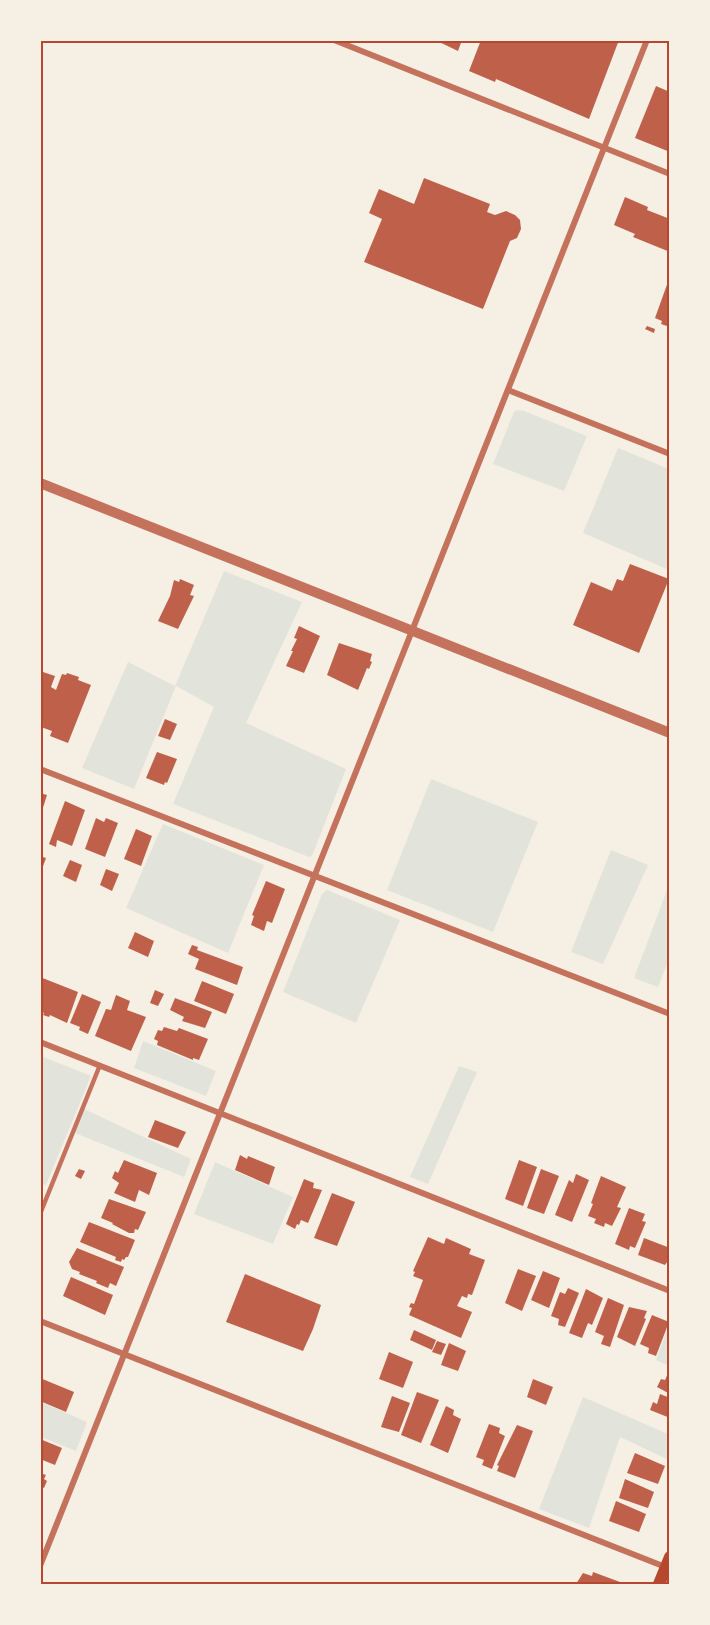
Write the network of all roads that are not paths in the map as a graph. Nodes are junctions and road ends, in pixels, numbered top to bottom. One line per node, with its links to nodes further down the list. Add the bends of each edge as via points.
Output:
1 (334, 40): 3 (street)
2 (647, 40): 3 (street)
3 (604, 148): 4 (street); 5 (street)
4 (669, 174)
5 (508, 390): 6 (street); 8 (street)
6 (669, 453)
7 (40, 483): 8 (street)
8 (412, 631): 9 (street); 11 (street)
9 (669, 733)
10 (40, 768): 11 (street)
11 (314, 876): 12 (street); 15 (street)
12 (669, 1014)
13 (40, 1041): 14 (street)
14 (100, 1065): 15 (street); 16 (lane)
15 (220, 1113): 17 (street); 19 (street)
16 (40, 1214)
17 (669, 1292)
18 (40, 1321): 19 (street)
19 (124, 1354): 20 (street); 21 (street)
20 (668, 1564): 22 (main road)
21 (40, 1566)
22 (659, 1584)

